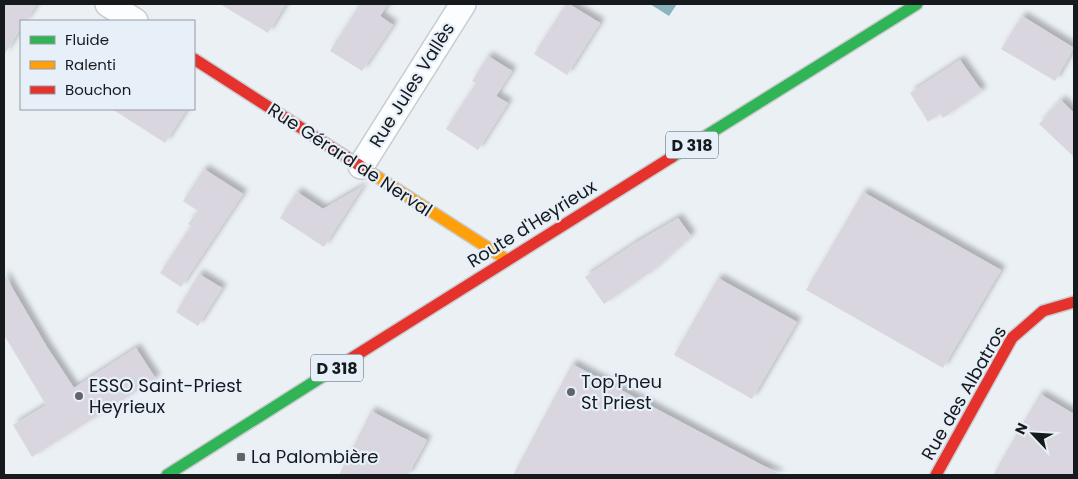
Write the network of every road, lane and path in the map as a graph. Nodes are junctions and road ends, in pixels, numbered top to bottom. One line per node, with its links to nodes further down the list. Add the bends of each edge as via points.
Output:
1 (108, 4): 4 (street)
2 (463, 4): 6 (street, Rue Jules Vallès)
3 (917, 4): 7 (main road, Route d'Heyrieux / D 318)
4 (133, 20)
5 (195, 60): 6 (main road, Rue Gérard de Nerval)
6 (361, 166): 7 (main road, Rue Gérard de Nerval)
7 (507, 260): 9 (main road, Route d'Heyrieux / D 318)
8 (1074, 302): 10 (main road, Rue des Albatros, via 1043,310 1012,338)
9 (167, 475)
10 (936, 475)

